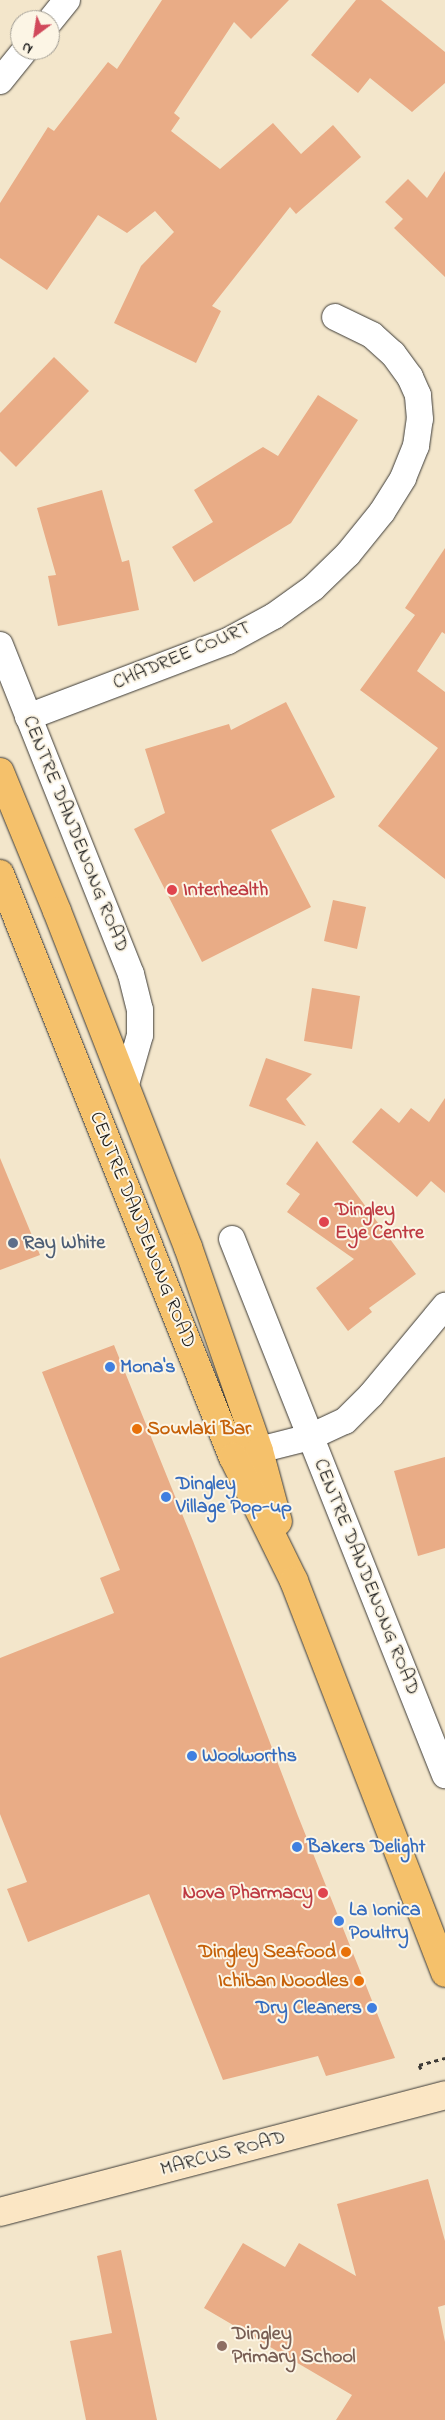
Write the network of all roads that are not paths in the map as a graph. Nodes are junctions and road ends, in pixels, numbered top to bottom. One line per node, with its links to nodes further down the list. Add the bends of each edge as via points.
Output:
1 (67, 0): 2 (street)
2 (58, 10)
3 (18, 60): 4 (street)
4 (0, 81)
5 (335, 317): 7 (street, CHADREE COURT, via 372,335 393,354 410,377 418,395 420,419 416,446 403,478 382,512 348,554 313,588 274,616 228,641)
6 (0, 645): 7 (street, CENTRE DANDENONG ROAD)
7 (28, 718): 10 (street, CENTRE DANDENONG ROAD, via 130,974 140,1010 140,1035)
8 (0, 772): 10 (main road, CENTRE DANDENONG ROAD)
9 (0, 874): 15 (main road, CENTRE DANDENONG ROAD)
10 (126, 1084): 14 (main road, CENTRE DANDENONG ROAD, via 188,1247)
11 (232, 1239): 13 (street, CENTRE DANDENONG ROAD)
12 (445, 1306): 13 (street, via 345,1421)
13 (310, 1437): 14 (street); 17 (street, CENTRE DANDENONG ROAD)
14 (259, 1451): 15 (street); 16 (main road, CENTRE DANDENONG ROAD)
15 (233, 1457): 16 (main road, CENTRE DANDENONG ROAD)
16 (294, 1581): 18 (main road, CENTRE DANDENONG ROAD)
17 (445, 1776)
18 (445, 1973)
19 (445, 2095): 20 (main road, MARCUS ROAD)
20 (0, 2212)

